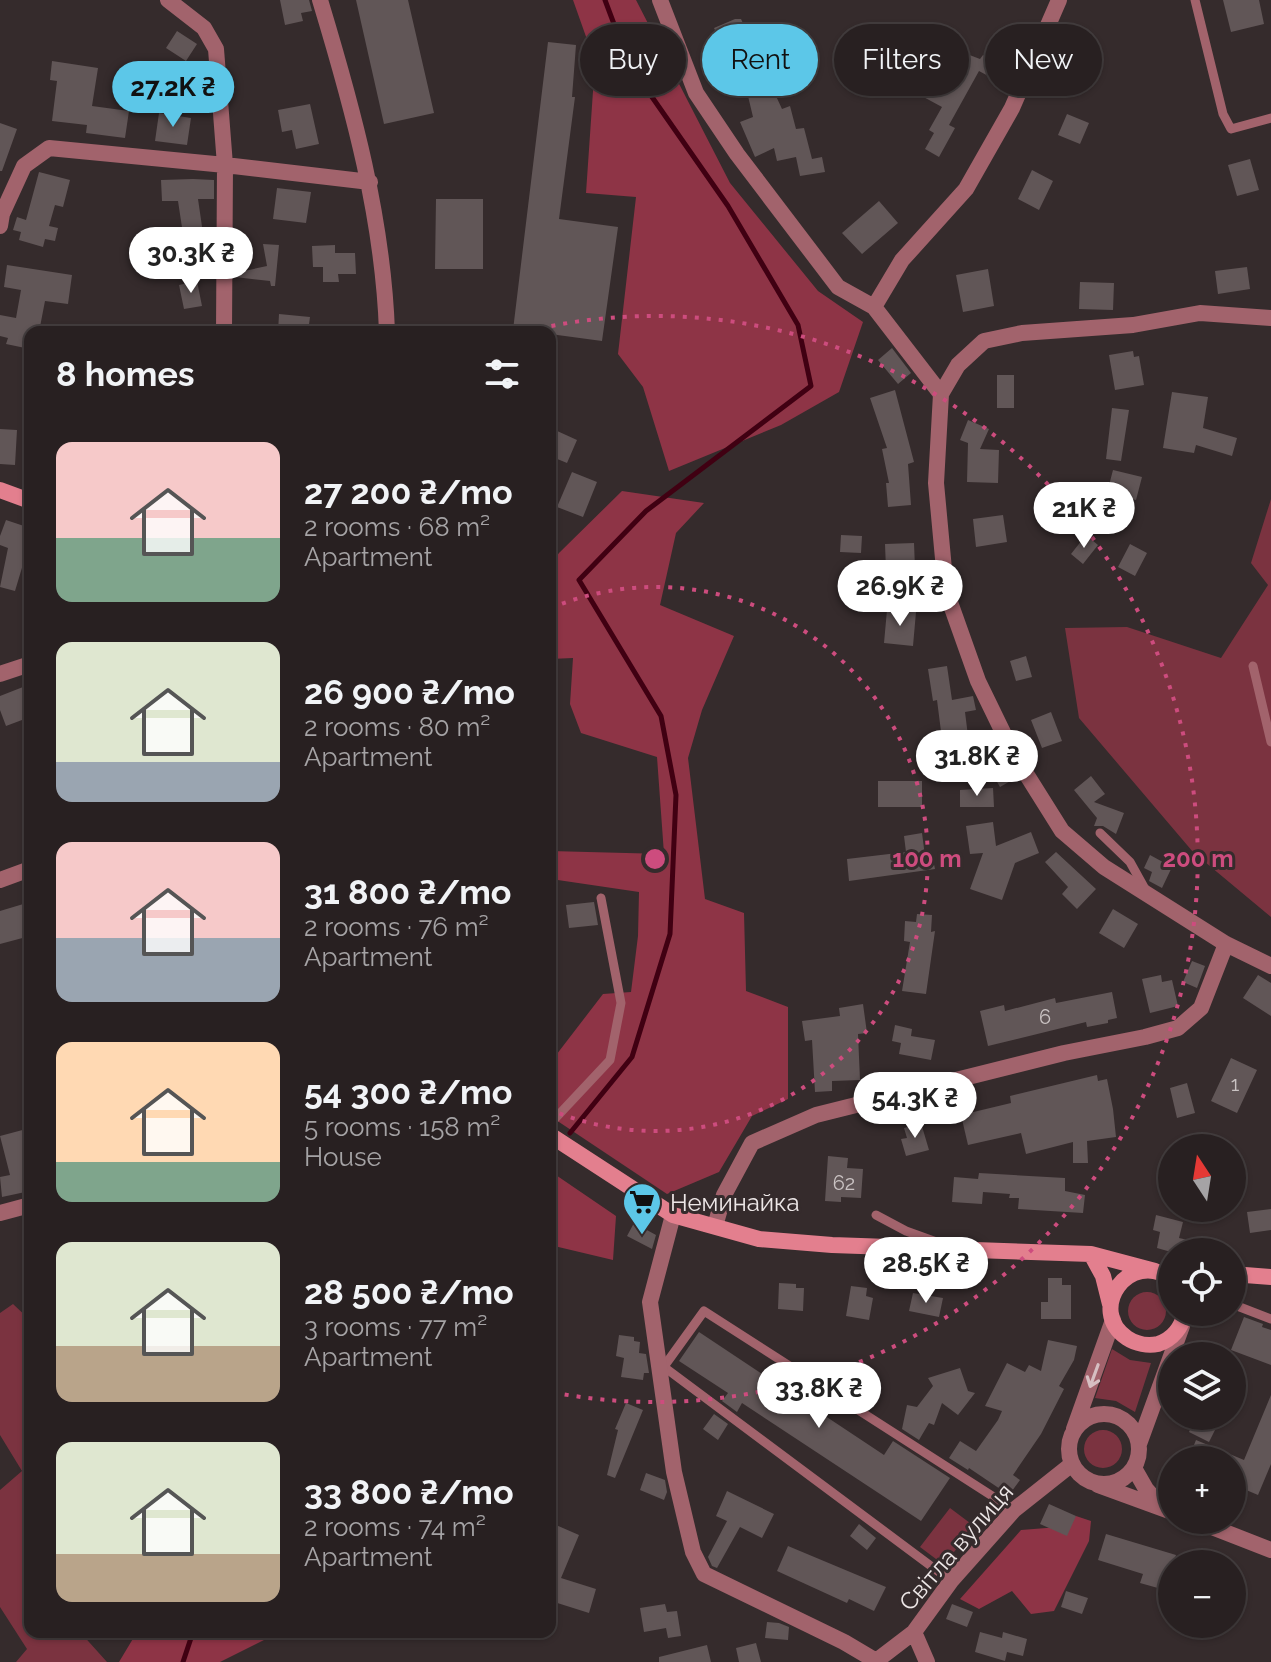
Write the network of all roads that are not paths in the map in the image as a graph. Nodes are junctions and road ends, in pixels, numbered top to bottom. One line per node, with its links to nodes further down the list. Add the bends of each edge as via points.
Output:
1 (168, 0): 7 (street, via 204,28 216,49)
2 (320, 0): 8 (street)
3 (660, 0): 10 (street, via 696,93 737,154 838,287)
4 (1059, 0): 10 (street, via 1012,108 966,189 902,260)
5 (1195, 0): 6 (lane, via 1231,129)
6 (1271, 118)
7 (225, 165): 8 (street); 9 (street, via 49,148 24,166); 12 (street)
8 (370, 182): 13 (street, via 385,276)
9 (0, 226)
10 (874, 307): 14 (street)
11 (1271, 318): 14 (street, via 1200,313 984,341 958,365)
12 (224, 326)
13 (387, 326)
14 (941, 394): 24 (street, via 936,483 943,569 978,681 1013,753 1062,831 1104,867)
15 (0, 490): 16 (main road)
16 (24, 499)
17 (24, 666): 19 (street)
18 (1253, 666): 20 (lane)
19 (0, 674)
20 (1271, 742)
21 (1100, 833): 24 (lane, via 1130,862)
22 (24, 871): 23 (street)
23 (0, 880)
24 (1147, 893): 26 (street)
25 (601, 898): 28 (lane, via 621,1003 610,1060)
26 (1226, 944): 27 (street); 34 (street, via 1201,1008 1178,1028 816,1115 752,1143 724,1195)
27 (1271, 966)
28 (556, 1118)
29 (556, 1139): 32 (main road)
30 (24, 1207): 31 (street)
31 (0, 1213)
32 (673, 1215): 34 (main road); 46 (street, via 650,1302)
33 (876, 1215): 35 (lane)
34 (715, 1226): 35 (main road, via 759,1239)
35 (950, 1247): 36 (main road)
36 (1091, 1254): 37 (main road); 42 (main road, via 1103,1276)
37 (1158, 1272)
38 (1158, 1273): 42 (main road, via 1138,1272 1124,1279 1114,1291)
39 (1246, 1275): 40 (main road)
40 (1271, 1277)
41 (1246, 1309): 43 (lane)
42 (1112, 1314): 44 (main road, via 1119,1332 1142,1345 1167,1340); 47 (street, one-way to 47)
43 (1271, 1319)
44 (1180, 1326)
45 (1181, 1326): 48 (street)
46 (662, 1370): 54 (lane, via 704,1311); 57 (lane); 59 (street, via 674,1472 693,1552 704,1574)
47 (1074, 1430): 48 (street, via 1082,1421 1105,1414 1128,1423); 49 (street)
48 (1139, 1444): 50 (street)
49 (1072, 1464): 51 (street); 54 (street, Світла вулиця)
50 (1134, 1468): 51 (street, via 1114,1483); 52 (street)
51 (1089, 1482): 53 (street)
52 (1158, 1500)
53 (1158, 1506)
54 (1014, 1510): 57 (street, Світла вулиця)
55 (1230, 1534): 56 (street)
56 (1271, 1550)
57 (951, 1581): 58 (street, Світла вулиця)
58 (914, 1632): 59 (street, Світла вулиця); 61 (street)
59 (875, 1662): 60 (street)
60 (891, 1662)
61 (927, 1662)

